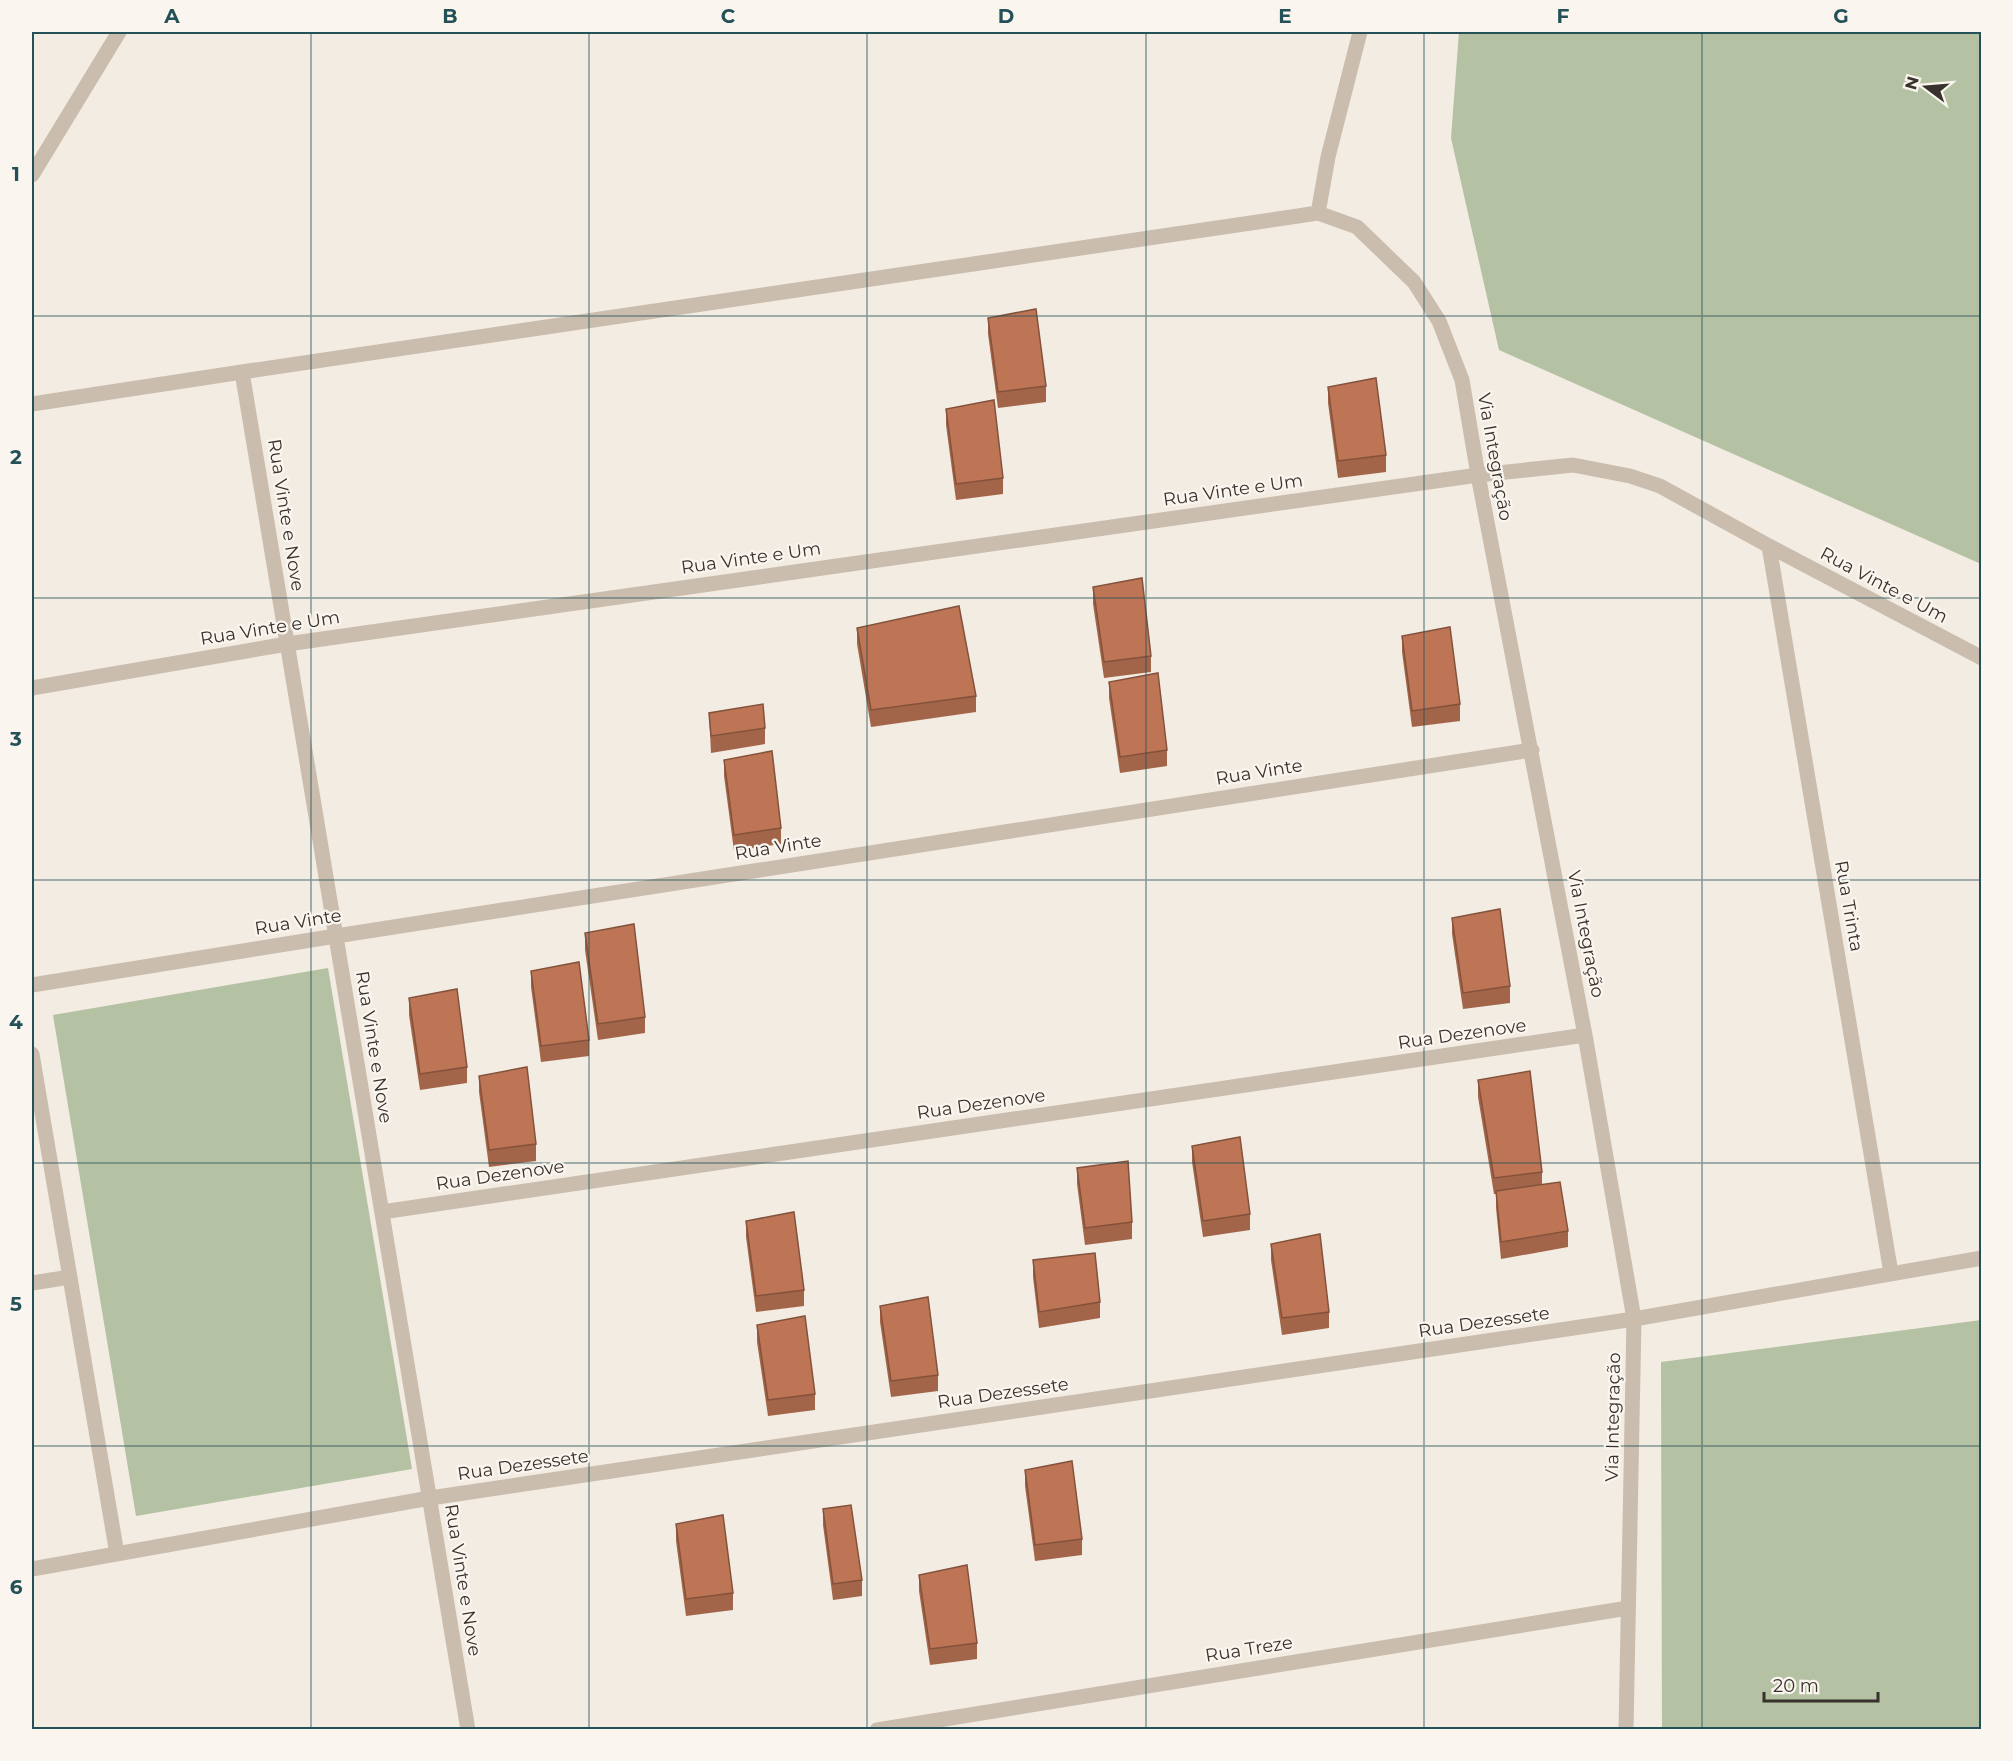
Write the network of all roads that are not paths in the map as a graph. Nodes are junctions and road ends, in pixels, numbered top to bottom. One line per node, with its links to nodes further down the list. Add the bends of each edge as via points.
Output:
1 (119, 32): 3 (street)
2 (1360, 32): 4 (street)
3 (32, 175)
4 (1318, 213): 5 (street); 7 (street, Via Integração, via 1357,227 1414,282 1439,321 1462,380)
5 (242, 372): 6 (street); 9 (street, Rua Vinte e Nove)
6 (32, 404)
7 (1478, 475): 8 (street, Rua Vinte e Um, via 1573,465 1630,476 1660,486); 9 (street, Rua Vinte e Um); 12 (street, Via Integração)
8 (1769, 546): 10 (street, Rua Vinte e Um); 19 (street, Rua Trinta)
9 (287, 644): 11 (street, Rua Vinte e Um); 13 (street, Rua Vinte e Nove)
10 (1982, 658)
11 (32, 688)
12 (1532, 750): 13 (street, Rua Vinte); 15 (street, Via Integração)
13 (336, 936): 14 (street, Rua Vinte); 17 (street, Rua Vinte e Nove)
14 (32, 985)
15 (1585, 1035): 17 (street, Rua Dezenove); 22 (street, Via Integração)
16 (32, 1054): 20 (street)
17 (382, 1212): 23 (street, Rua Vinte e Nove)
18 (1982, 1258): 19 (street, Rua Dezessete)
19 (1891, 1273): 22 (street, Rua Dezessete)
20 (70, 1277): 21 (street); 24 (street)
21 (32, 1282)
22 (1634, 1319): 23 (street, Rua Dezessete); 26 (street, Via Integração)
23 (430, 1498): 24 (street, Rua Dezessete); 27 (street, Rua Vinte e Nove)
24 (117, 1554): 25 (street, Rua Dezessete)
25 (32, 1569)
26 (1628, 1608): 28 (street, Rua Treze); 29 (street, Via Integração)
27 (468, 1730)
28 (878, 1730)
29 (1626, 1730)

